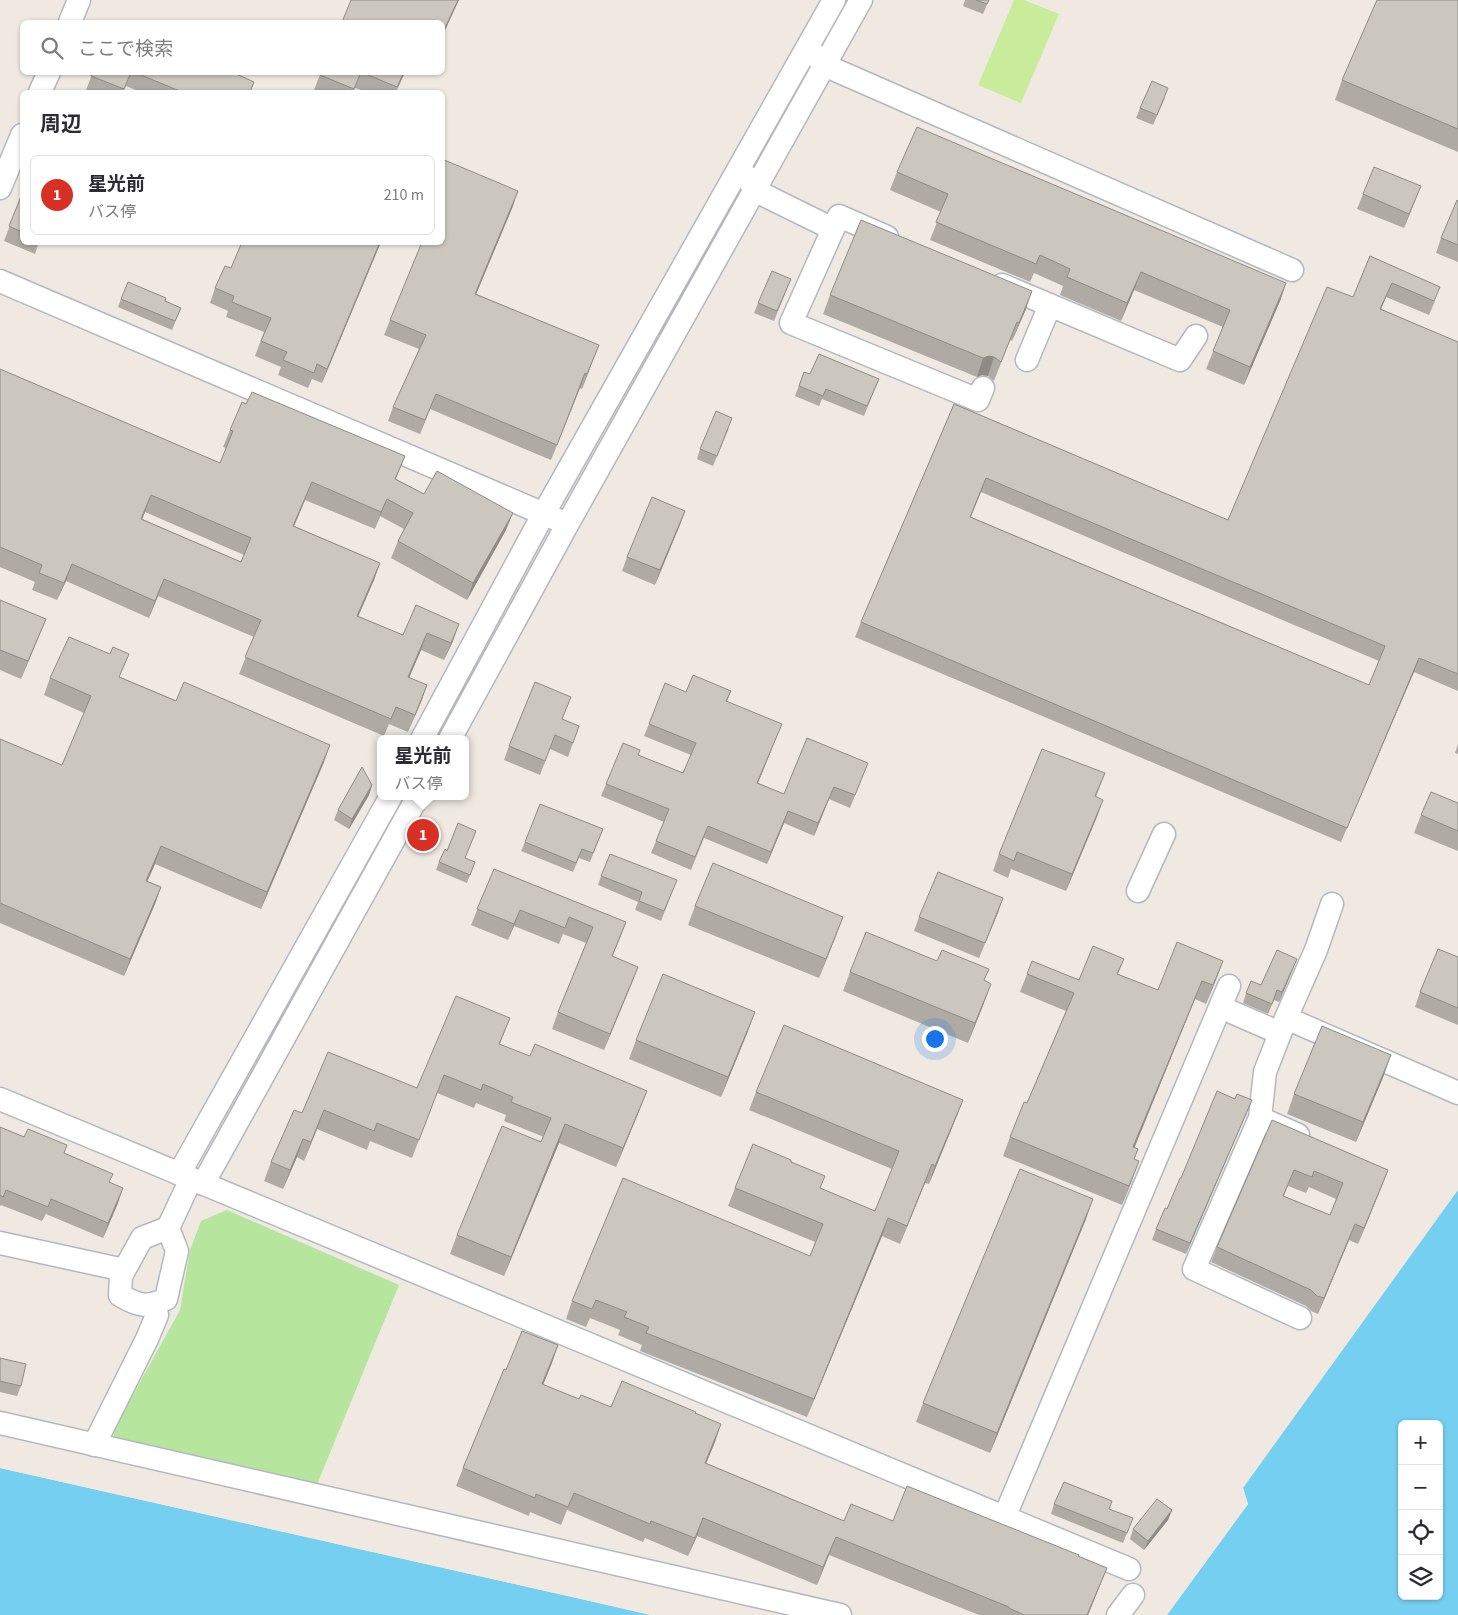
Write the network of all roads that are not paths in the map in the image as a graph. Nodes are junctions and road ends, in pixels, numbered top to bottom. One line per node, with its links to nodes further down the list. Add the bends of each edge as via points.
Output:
1 (79, 0): 4 (street)
2 (834, 0): 5 (street)
3 (861, 0): 6 (street)
4 (71, 20)
5 (808, 46): 6 (street); 10 (street)
6 (824, 65): 12 (street); 16 (street)
7 (48, 75): 8 (street)
8 (41, 90)
9 (20, 140): 11 (street)
10 (748, 152): 12 (street, via 746,174); 13 (street)
11 (0, 188)
12 (754, 190): 13 (street, via 731,195); 14 (street); 24 (street)
13 (717, 207): 23 (street)
14 (833, 229): 15 (street, via 839,216); 22 (street, via 791,323 978,400)
15 (903, 243)
16 (1292, 270)
17 (985, 278): 19 (street)
18 (0, 281): 23 (street)
19 (1050, 305): 20 (street, via 1180,360); 21 (street)
20 (1196, 336)
21 (1027, 360)
22 (983, 388)
23 (544, 512): 24 (street); 25 (street)
24 (567, 525): 26 (street)
25 (424, 735)
26 (452, 735)
27 (389, 800): 39 (street)
28 (416, 800): 39 (street)
29 (1164, 834): 30 (street)
30 (1138, 891)
31 (1332, 904): 34 (street)
32 (1229, 986): 33 (street)
33 (1220, 1007): 34 (street); 47 (street)
34 (1283, 1025): 35 (street); 37 (street, via 1265,1072)
35 (1458, 1092)
36 (0, 1099): 39 (street)
37 (1260, 1118): 38 (street); 44 (street, via 1194,1270)
38 (1320, 1144)
39 (191, 1179): 40 (street); 47 (street)
40 (168, 1228): 42 (street, via 142,1238); 43 (street, via 177,1251 166,1299)
41 (0, 1243): 42 (street)
42 (124, 1270): 43 (street, via 120,1295 135,1304)
43 (153, 1305): 46 (street, via 157,1315 147,1339)
44 (1300, 1318)
45 (0, 1423): 46 (street)
46 (94, 1445): 50 (street)
47 (1004, 1518): 48 (street)
48 (1129, 1570)
49 (1133, 1595): 51 (street)
50 (840, 1615)
51 (1118, 1615)

